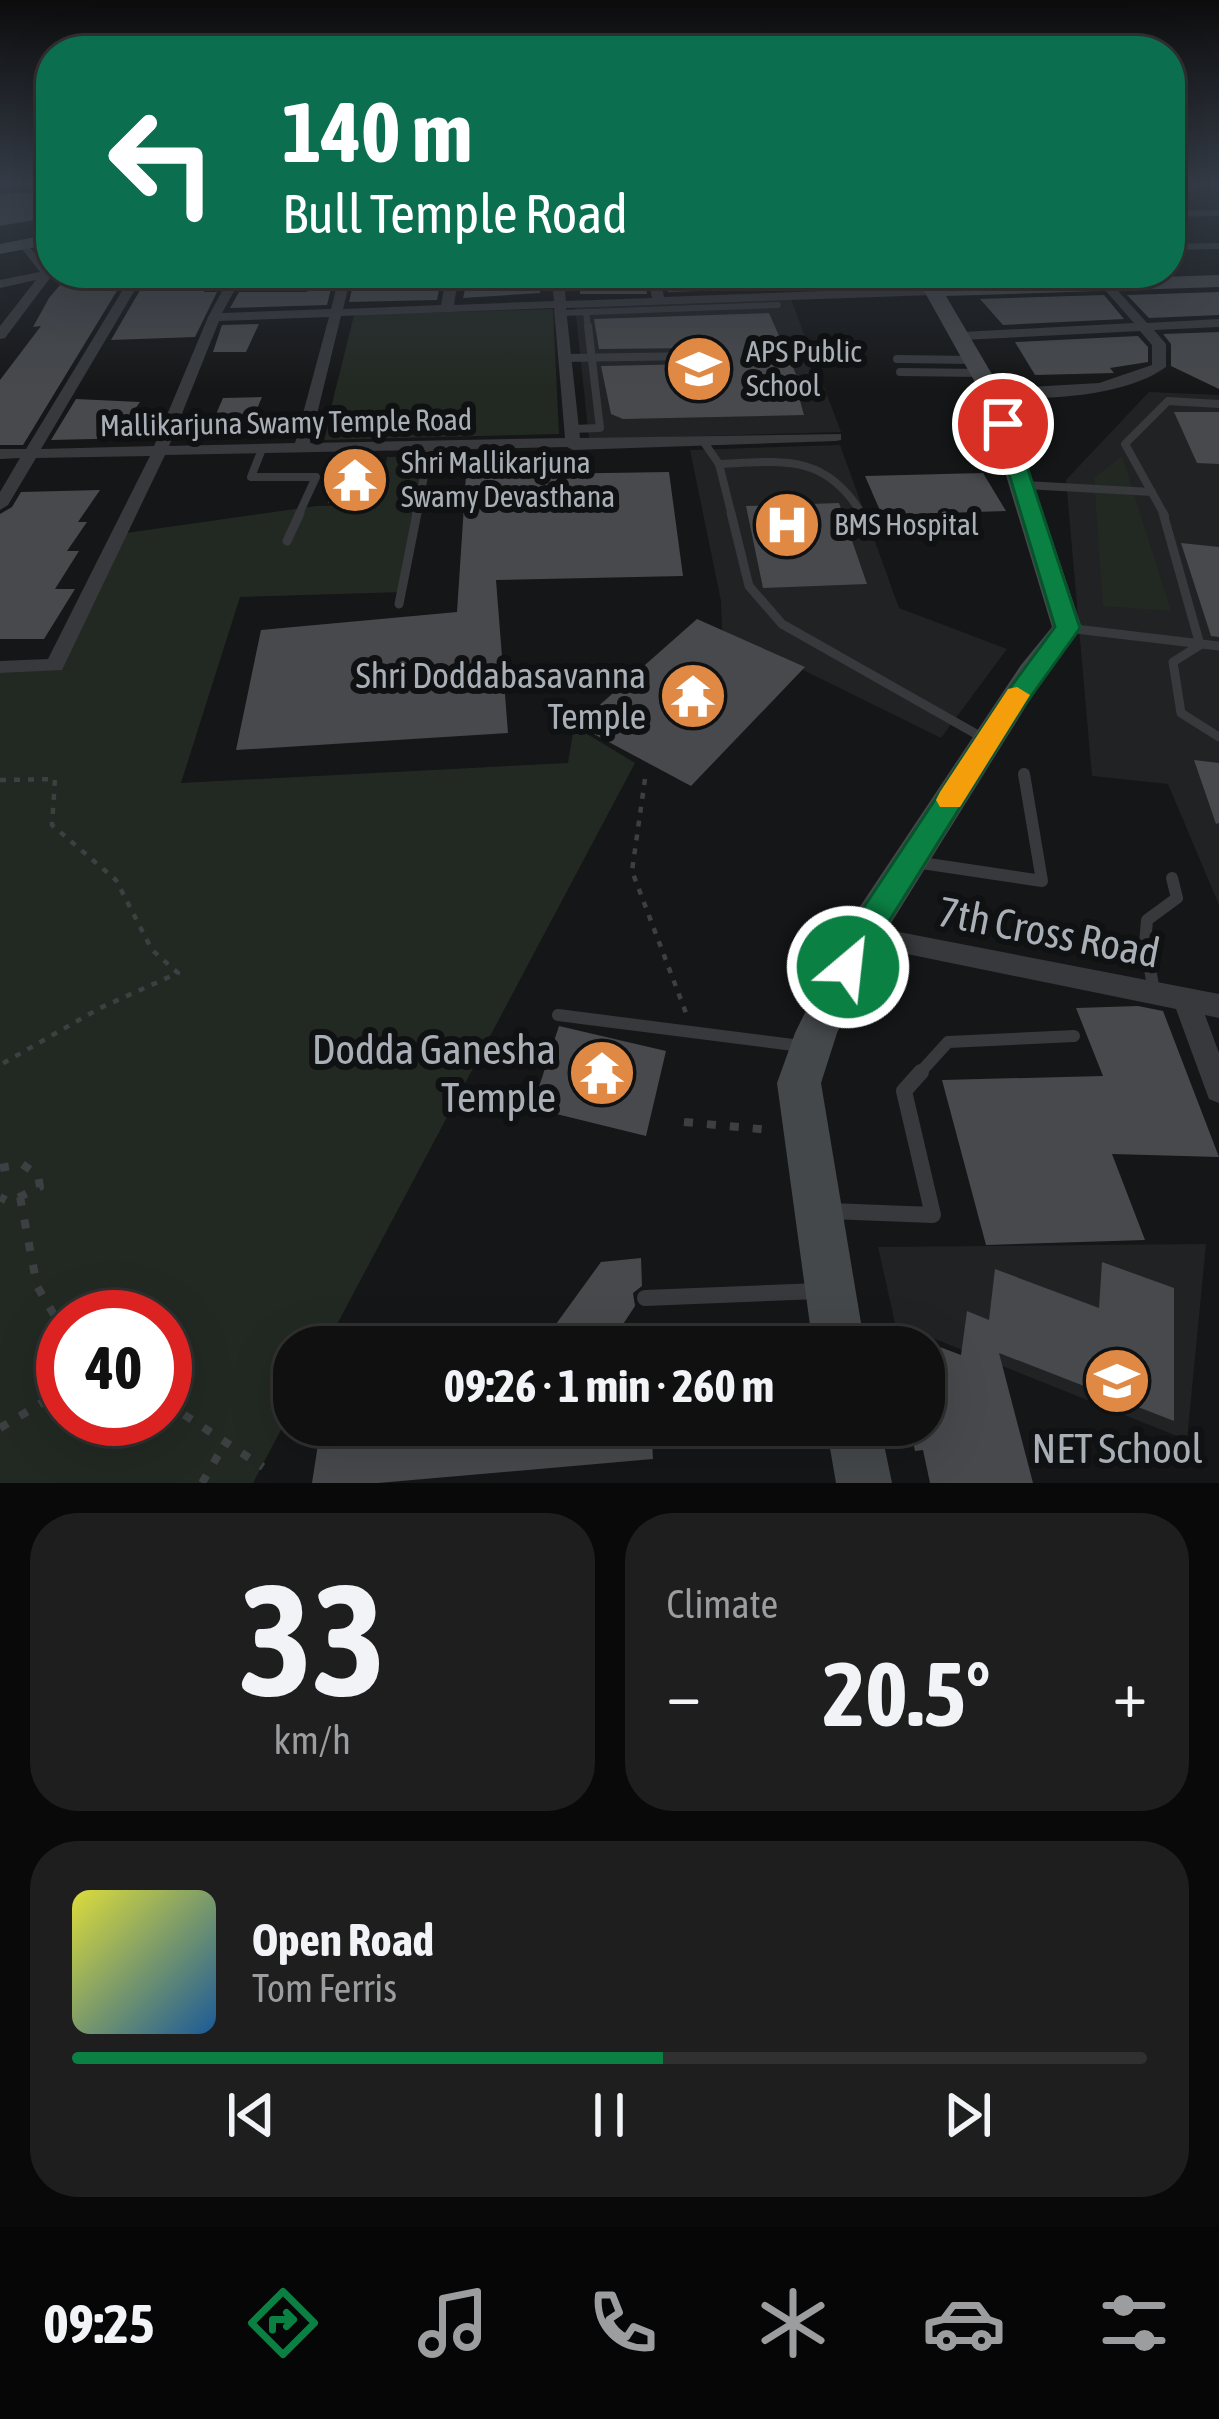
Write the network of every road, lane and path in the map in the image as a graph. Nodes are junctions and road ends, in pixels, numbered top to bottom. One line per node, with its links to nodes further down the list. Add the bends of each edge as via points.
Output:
1 (36, 276): 4 (street)
2 (1185, 280): 3 (street)
3 (1219, 281)
4 (0, 284)
5 (36, 288): 24 (street)
6 (130, 288): 40 (street)
7 (230, 288): 21 (street)
8 (341, 288): 19 (street)
9 (450, 288): 17 (street)
10 (559, 288): 18 (street)
11 (656, 288): 15 (street)
12 (809, 288): 15 (street)
13 (932, 288): 29 (street)
14 (1110, 288): 23 (street)
15 (659, 301): 18 (street)
16 (778, 305): 20 (lane)
17 (447, 308): 18 (street); 19 (street)
18 (562, 309): 20 (lane); 26 (street)
19 (332, 312): 21 (street); 37 (street)
20 (586, 312): 27 (lane)
21 (214, 317): 38 (street)
22 (1219, 323): 23 (street)
23 (1146, 326): 29 (street); 29 (street, via 1159,344 1159,368 1147,374 1058,392)
24 (0, 334)
25 (696, 356): 27 (lane)
26 (566, 358): 27 (lane); 32 (street)
27 (591, 358): 32 (lane, via 600,428)
28 (897, 359): 29 (lane)
29 (978, 366): 30 (lane); 42 (street)
30 (899, 372)
31 (1219, 404): 43 (lane, via 1168,401 1137,428 1125,444)
32 (572, 437): 34 (street, Mallikarjuna Swamy Temple Road); 35 (street, Mallikarjuna Swamy Temple Road)
33 (836, 437): 34 (street, Mallikarjuna Swamy Temple Road)
34 (703, 441): 41 (lane)
35 (430, 447): 37 (street, Mallikarjuna Swamy Temple Road); 47 (lane)
36 (262, 449): 37 (street, Mallikarjuna Swamy Temple Road); 38 (street, Mallikarjuna Swamy Temple Road); 46 (lane, via 251,477 316,477)
37 (301, 449)
38 (160, 451): 40 (street, Mallikarjuna Swamy Temple Road); 51 (street, via 55,664)
39 (0, 454): 40 (street, Mallikarjuna Swamy Temple Road)
40 (32, 454): 44 (street)
41 (719, 464): 45 (lane, via 823,469 848,485); 53 (lane, via 749,586 782,624)
42 (1024, 485): 43 (lane); 48 (street)
43 (1152, 492): 49 (lane)
44 (0, 505)
45 (862, 514)
46 (287, 541)
47 (399, 604)
48 (1067, 628): 49 (lane); 53 (street)
49 (1200, 645): 50 (lane); 52 (lane, via 1173,662 1181,712)
50 (1219, 646)
51 (0, 667)
52 (1219, 737)
53 (988, 741): 57 (street)
54 (1024, 774): 57 (lane, via 1042,880)
55 (644, 779): 64 (path, via 632,871)
56 (0, 780): 67 (path, via 55,779 52,825 116,880 152,950 178,973)
57 (911, 861): 59 (street)
58 (1172, 878): 60 (lane, via 1177,898 1147,920)
59 (863, 934): 60 (street, 7th Cross Road); 66 (street)
60 (1154, 993): 61 (street, 7th Cross Road)
61 (1186, 1000): 62 (street, 7th Cross Road); 68 (street)
62 (1219, 1006)
63 (559, 1016): 64 (lane)
64 (692, 1030): 66 (lane)
65 (1074, 1036): 74 (lane, via 948,1042 904,1090 933,1214)
66 (811, 1047): 70 (street, via 799,1083)
67 (0, 1065)
68 (1219, 1090)
69 (684, 1122): 70 (path)
70 (806, 1134): 74 (street)
71 (0, 1168): 73 (path, via 22,1164 38,1175 40,1187)
72 (0, 1197): 73 (path)
73 (19, 1197): 75 (path)
74 (816, 1209): 76 (street)
75 (41, 1290)
76 (829, 1291): 77 (lane); 78 (street)
77 (645, 1298)
78 (835, 1326)
79 (36, 1407): 81 (path)
80 (192, 1421): 82 (path)
81 (0, 1429)
82 (224, 1444): 84 (path); 85 (path)
83 (858, 1446): 86 (street)
84 (262, 1467)
85 (202, 1483)
86 (864, 1483)

